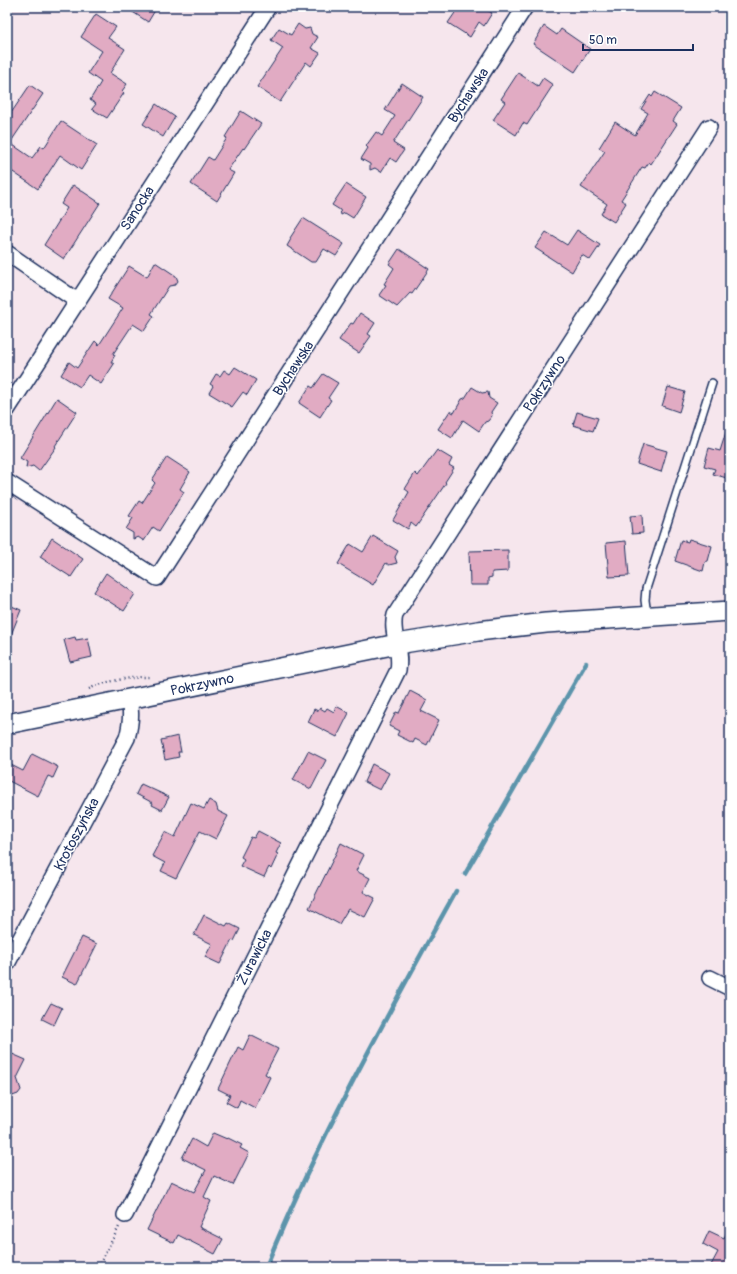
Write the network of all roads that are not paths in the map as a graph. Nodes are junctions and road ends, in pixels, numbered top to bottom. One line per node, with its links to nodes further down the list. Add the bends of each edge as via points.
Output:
1 (268, 7): 5 (street, Sanocka)
2 (525, 7): 8 (street, Bychawska, via 157,578)
3 (709, 127): 11 (street, Pokrzywno, via 395,615 393,621)
4 (7, 253): 5 (street)
5 (77, 301): 7 (street, Sanocka)
6 (712, 383): 10 (lane, via 646,589)
7 (7, 410)
8 (7, 482)
9 (730, 611): 10 (street, Pokrzywno)
10 (647, 617): 11 (street, Pokrzywno, via 512,627)
11 (397, 644): 12 (street, Pokrzywno); 17 (street, Żurawicka, via 400,662 398,670)
12 (129, 700): 13 (street, Pokrzywno); 14 (street, Krotoszyńska, via 131,724 127,738)
13 (7, 724)
14 (7, 964)
15 (710, 978): 16 (street)
16 (730, 988)
17 (125, 1215)

